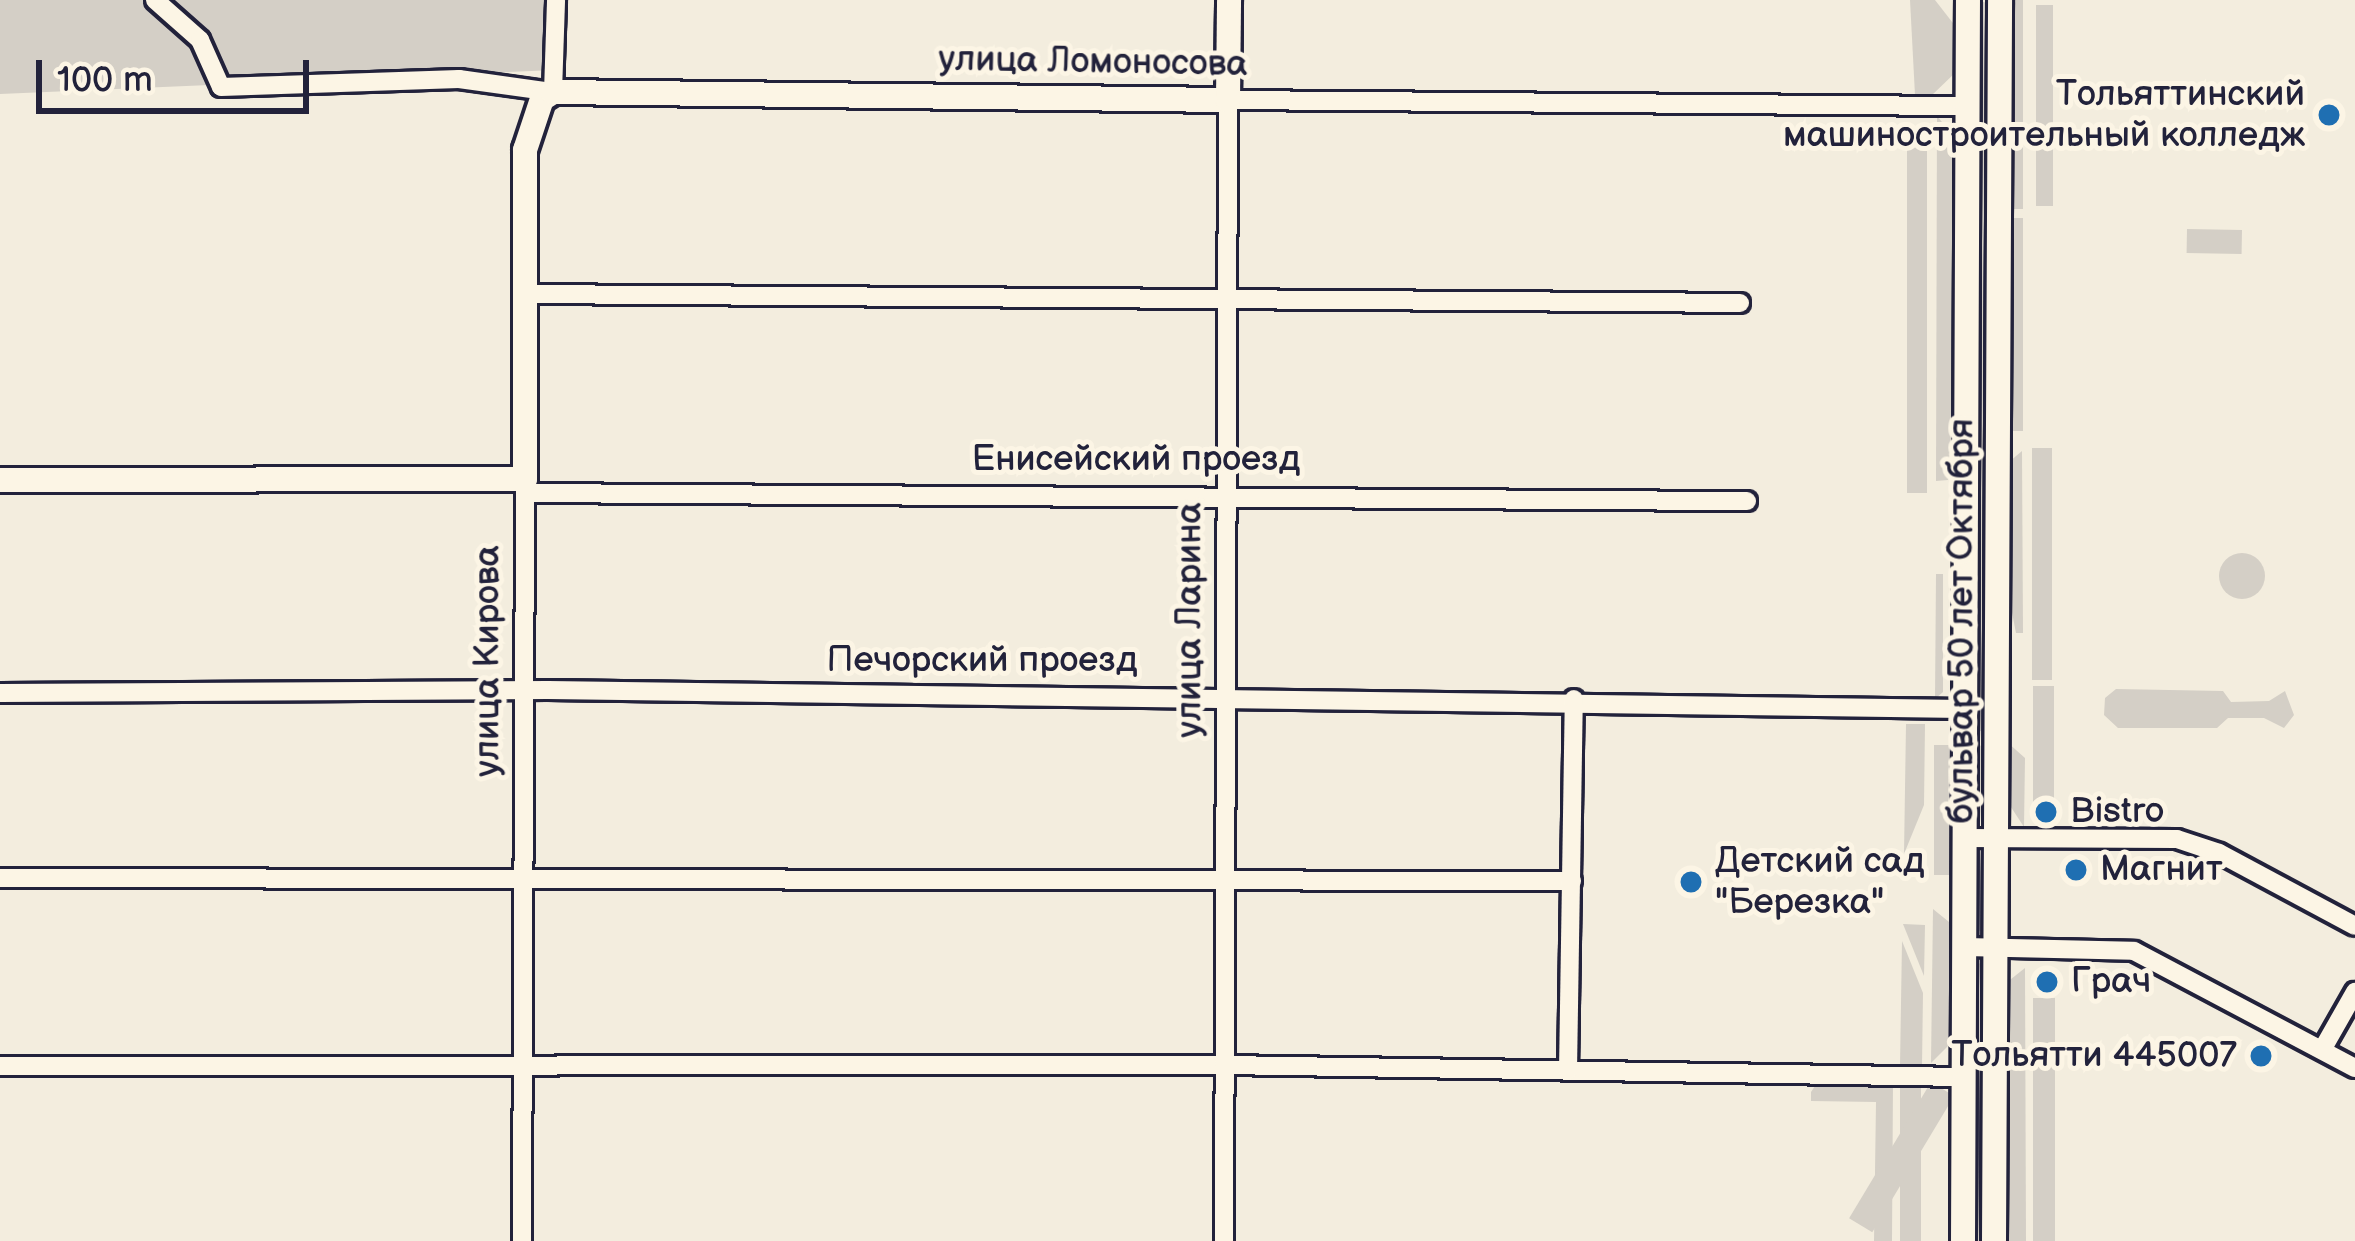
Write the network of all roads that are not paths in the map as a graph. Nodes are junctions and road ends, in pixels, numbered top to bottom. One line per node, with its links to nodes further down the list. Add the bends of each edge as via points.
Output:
1 (155, 0): 6 (street, улица Ломоносова, via 200,40 220,87 459,79)
2 (556, 0): 6 (street)
3 (1229, 0): 7 (main road, улица Ларина)
4 (1968, 0): 8 (main road, бульвар 50 лет Октября)
5 (2000, 0): 22 (main road, бульвар 50 лет Октября)
6 (553, 92): 7 (main road, улица Ломоносова); 9 (main road, улица Кирова, via 527,124)
7 (1228, 100): 8 (street, улица Ломоносова); 10 (street, улица Ларина)
8 (1966, 106): 20 (main road, бульвар 50 лет Октября)
9 (525, 294): 10 (street); 13 (main road, улица Кирова)
10 (1227, 301): 11 (street); 14 (street, улица Ларина)
11 (1740, 303)
12 (0, 480): 13 (main road, Енисейский проезд)
13 (525, 486): 14 (street, Енисейский проезд); 16 (street, улица Кирова)
14 (1226, 497): 15 (street, Енисейский проезд); 18 (street, улица Ларина)
15 (1748, 502)
16 (524, 690): 17 (street, Печорский проезд); 18 (street, Печорский проезд); 25 (street, улица Кирова)
17 (0, 693)
18 (1226, 696): 19 (street, Печорский проезд); 23 (street, улица Ларина)
19 (1574, 699): 20 (street, Печорский проезд); 26 (street)
20 (1964, 709): 21 (main road, бульвар 50 лет Октября)
21 (1964, 838): 22 (street); 28 (main road, бульвар 50 лет Октября)
22 (1998, 838): 27 (street, via 2177,839); 29 (main road, бульвар 50 лет Октября)
23 (1225, 875): 25 (street); 26 (street, via 1304,883); 33 (street, улица Ларина)
24 (0, 878): 25 (street)
25 (524, 878): 32 (street, улица Кирова)
26 (1572, 880): 36 (street)
27 (2355, 926)
28 (1964, 946): 29 (street); 37 (main road, бульвар 50 лет Октября)
29 (1995, 947): 31 (street, via 2134,951); 41 (main road, бульвар 50 лет Октября)
30 (2355, 992): 31 (street)
31 (2322, 1050): 35 (street)
32 (523, 1065): 33 (street); 34 (street); 38 (street, улица Кирова)
33 (1224, 1065): 36 (street); 39 (street, улица Ларина)
34 (0, 1066)
35 (2355, 1068)
36 (1568, 1070): 37 (street)
37 (1963, 1077): 40 (main road, бульвар 50 лет Октября)
38 (522, 1241)
39 (1224, 1241)
40 (1963, 1241)
41 (1994, 1241)

